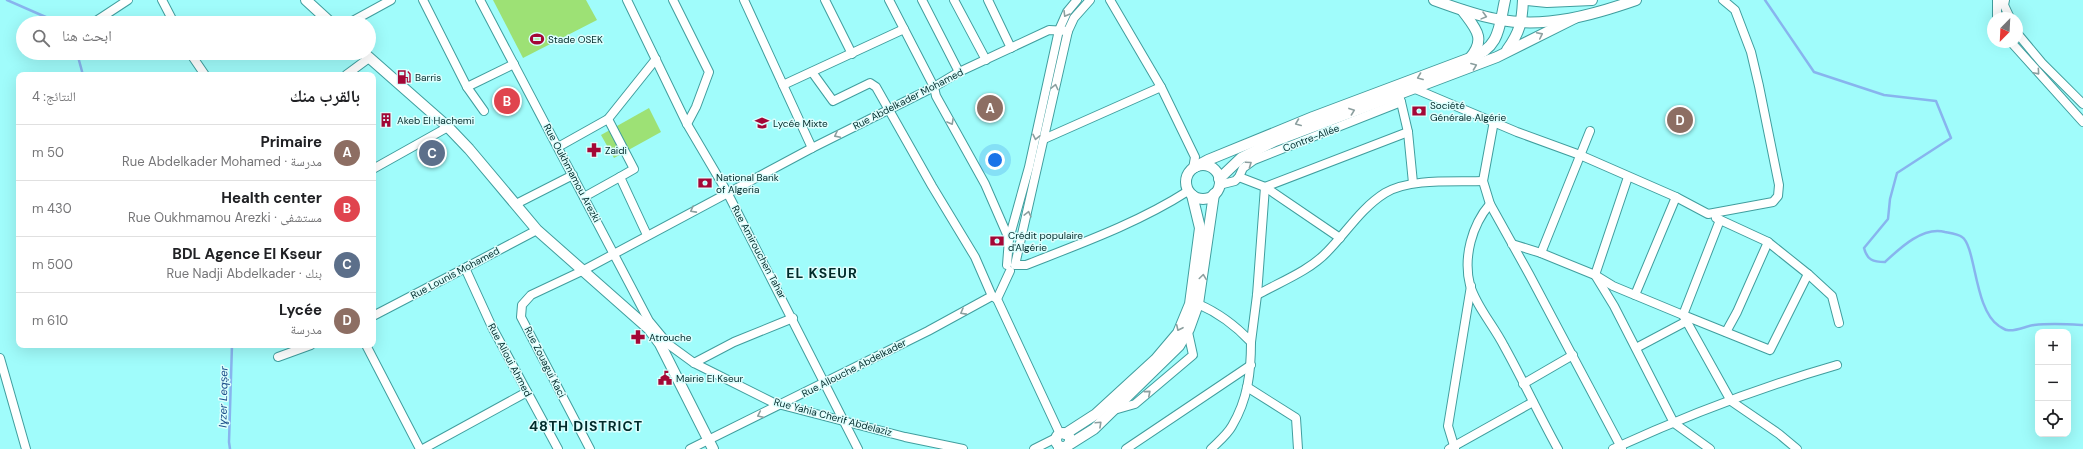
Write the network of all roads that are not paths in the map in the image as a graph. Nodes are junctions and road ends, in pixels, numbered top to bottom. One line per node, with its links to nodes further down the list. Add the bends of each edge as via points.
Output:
1 (128, 0): 31 (street)
2 (162, 0): 32 (street)
3 (306, 0): 33 (main road)
4 (391, 0): 34 (street)
5 (423, 0): 58 (street)
6 (480, 0): 52 (street, Rue Oukhmamou Arezki)
7 (627, 0): 46 (street, Rue Amirouchen Tahar)
8 (673, 0): 69 (street, via 709,72)
9 (744, 0): 57 (street)
10 (825, 0): 45 (street)
11 (889, 0): 38 (street)
12 (922, 0): 56 (street)
13 (954, 0): 51 (street)
14 (988, 0): 42 (street)
15 (1077, 0): 39 (street, one-way to 39, via 1067,12)
16 (1090, 0): 40 (street, via 1074,18)
17 (1110, 0): 60 (street)
18 (1434, 0): 28 (main road)
19 (1505, 0): 36 (main road)
20 (1524, 0): 37 (main road)
21 (1527, 0): 27 (main road)
22 (1592, 0): 27 (main road)
23 (1636, 0): 35 (main road)
24 (1723, 0): 93 (street, via 1735,10 1751,52 1778,185 1778,196 1773,202)
25 (1997, 0): 29 (street)
26 (2005, 0): 30 (street)
27 (1558, 1)
28 (1462, 10): 36 (main road, one-way to 36); 47 (main road, via 1479,38 1476,51)
29 (1997, 12)
30 (2007, 12)
31 (104, 16)
32 (170, 16)
33 (323, 16)
34 (362, 16)
35 (1575, 18): 37 (main road); 44 (main road, one-way to 35)
36 (1500, 20): 37 (main road); 47 (main road, via 1499,30 1489,48 1483,54)
37 (1522, 23): 44 (main road)
38 (904, 29): 45 (street); 59 (street)
39 (1059, 30): 40 (street, Rue Abdelkader Mohamed); 42 (street, Rue Abdelkader Mohamed, via 1049,30); 98 (street, one-way to 98, via 1029,168)
40 (1068, 31): 73 (street, one-way to 40)
41 (2023, 40): 63 (street)
42 (1011, 48): 51 (street, Rue Abdelkader Mohamed)
43 (2016, 48): 68 (street, one-way to 68)
44 (1506, 52): 61 (main road, one-way to 44)
45 (852, 54): 55 (street)
46 (656, 59): 66 (street); 69 (street, Rue Amirouchen Tahar)
47 (1467, 59): 78 (main road, one-way to 78, via 1306,120)
48 (195, 60): 53 (street)
49 (361, 60): 54 (street)
50 (372, 60): 70 (main road)
51 (986, 60): 56 (street, Rue Abdelkader Mohamed)
52 (514, 64): 58 (street); 74 (street, Rue Oukhmamou Arezki)
53 (204, 72)
54 (349, 72)
55 (812, 72): 57 (street); 64 (street, via 833,101 870,83 876,87)
56 (959, 72): 59 (street, Rue Abdelkader Mohamed)
57 (783, 85): 75 (street)
58 (466, 87): 65 (street)
59 (934, 87): 64 (street, Rue Abdelkader Mohamed); 98 (street, one-way to 98, via 936,96 985,184)
60 (1161, 87): 73 (street); 78 (street, via 1195,157)
61 (1413, 88): 62 (main road); 67 (street)
62 (1400, 98): 72 (street); 81 (street, Contre-Allée, one-way to 62, via 1243,168 1254,160); 85 (main road, one-way to 62, via 1241,158 1275,141)
63 (2083, 104)
64 (889, 108): 75 (street, Rue Abdelkader Mohamed, one-way to 75); 110 (street, via 975,257)
65 (484, 111)
66 (608, 119): 74 (street); 80 (street, via 634,169)
67 (1494, 121): 76 (street); 83 (street)
68 (2083, 122)
69 (687, 124): 87 (street, Rue Amirouchen Tahar)
70 (448, 127): 77 (street); 91 (main road)
71 (1590, 131): 76 (street)
72 (1408, 132): 84 (street); 86 (street)
73 (1044, 138): 103 (street, one-way to 73)
74 (558, 147): 79 (street, Rue Oukhmamou Arezki)
75 (812, 148): 87 (street, Rue Abdelkader Mohamed)
76 (1580, 155): 82 (street); 101 (street)
77 (376, 167)
78 (1194, 168): 85 (main road, via 1210,168 1217,174); 88 (main road, via 1186,181)
79 (573, 175): 90 (street, Rue Oukhmamou Arezki); 91 (street)
80 (620, 177): 90 (street); 96 (street)
81 (1239, 177): 85 (street, Contre-Allée, via 1235,181); 86 (street)
82 (1628, 177): 89 (street); 106 (street)
83 (1483, 181): 84 (street); 92 (street)
84 (1413, 183): 97 (street, via 1385,193 1364,211)
85 (1218, 186): 88 (main road, via 1204,199); 111 (main road, one-way to 85)
86 (1265, 187): 97 (street); 108 (street)
87 (727, 192): 96 (street, Rue Abdelkader Mohamed, one-way to 96); 113 (street, Rue Amirouchen Tahar)
88 (1190, 193): 103 (street, via 1104,234 1026,265); 140 (main road, one-way to 140, via 1200,228 1190,304 1178,333 1156,359 1102,409)
89 (1676, 197): 93 (street); 109 (street)
90 (584, 198): 102 (street, Rue Oukhmamou Arezki)
91 (516, 204): 95 (main road)
92 (1490, 204): 100 (street); 107 (street, via 1473,230 1469,255)
93 (1708, 214): 94 (street)
94 (1720, 220): 99 (street); 114 (street)
95 (537, 230): 104 (main road); 112 (street, Rue Lounis Mohamed); 132 (street, Rue Alioui Ahmed, via 465,268 492,327)
96 (647, 235): 102 (street, Rue Zouagui Kaci)
97 (1340, 238): 108 (street, via 1315,262)
98 (1009, 239): 103 (street)
99 (1768, 242): 105 (street); 117 (street)
100 (1512, 244): 101 (street); 123 (street)
101 (1541, 253): 106 (street)
102 (614, 254): 104 (street, Rue Zouagui Kaci); 119 (street, Rue Oukhmamou Arezki, via 649,321)
103 (1011, 267): 110 (street)
104 (582, 271): 139 (main road, via 638,318 660,344); 146 (street, Rue Zouagui Kaci, via 531,296 522,305 522,317)
105 (1808, 274): 115 (street, via 1832,296); 117 (street, via 1770,350)
106 (1594, 276): 109 (street); 122 (street, via 1614,306)
107 (1470, 286): 130 (street); 141 (street, via 1448,426)
108 (1257, 295): 118 (street)
109 (1635, 295): 114 (street)
110 (995, 298): 129 (street, Rue Allouche Abdelkader, one-way to 129); 140 (street)
111 (1198, 304): 116 (main road); 118 (street, via 1238,328)
112 (376, 314)
113 (793, 318): 126 (street, via 734,342); 129 (street, Rue Amirouchen Tahar)
114 (1685, 318): 117 (street); 122 (street); 133 (street)
115 (1839, 323)
116 (1188, 332): 136 (main road, via 1179,346); 136 (street, one-way to 116, via 1135,404 1193,355)
117 (1726, 332)
118 (1251, 342): 127 (street)
119 (668, 344): 126 (street, Rue Yahia Cherif Abdelaziz)
120 (303, 348): 124 (street)
121 (368, 348): 144 (street)
122 (1636, 348): 138 (street)
123 (1573, 355): 130 (street); 142 (street)
124 (278, 357)
125 (0, 358): 143 (street)
126 (694, 363): 135 (street, Rue Yahia Cherif Abdelaziz)
127 (1251, 365): 131 (street); 152 (street)
128 (1837, 366): 133 (street)
129 (826, 382): 135 (street, Rue Allouche Abdelkader); 137 (street, Rue Amirouchen Tahar)
130 (1523, 384): 134 (street)
131 (1247, 387): 153 (street, via 1232,427); 154 (street, via 1296,418)
132 (527, 392): 144 (street); 145 (street, Rue Alioui Ahmed)
133 (1731, 401): 138 (street); 157 (street)
134 (1533, 402): 141 (street); 155 (street)
135 (782, 405): 137 (street, Rue Yahia Cherif Abdelaziz); 139 (street, Rue Allouche Abdelkader, one-way to 139)
136 (1114, 410): 140 (main road, one-way to 136, via 1094,429)
137 (844, 420): 149 (street, Rue Amirouchen Tahar); 150 (street, Rue Yahia Cherif Abdelaziz)
138 (1674, 423): 142 (street); 156 (street)
139 (708, 439): 147 (street, Rue Allouche Abdelkader); 148 (main road)
140 (1061, 442): 151 (street)
141 (1453, 448)
142 (1618, 448)
143 (26, 449)
144 (422, 449)
145 (558, 449)
146 (590, 449)
147 (690, 449)
148 (713, 449)
149 (858, 449)
150 (963, 449)
151 (1034, 449)
152 (1126, 449)
153 (1211, 449)
154 (1298, 449)
155 (1558, 449)
156 (1710, 449)
157 (1797, 449)

